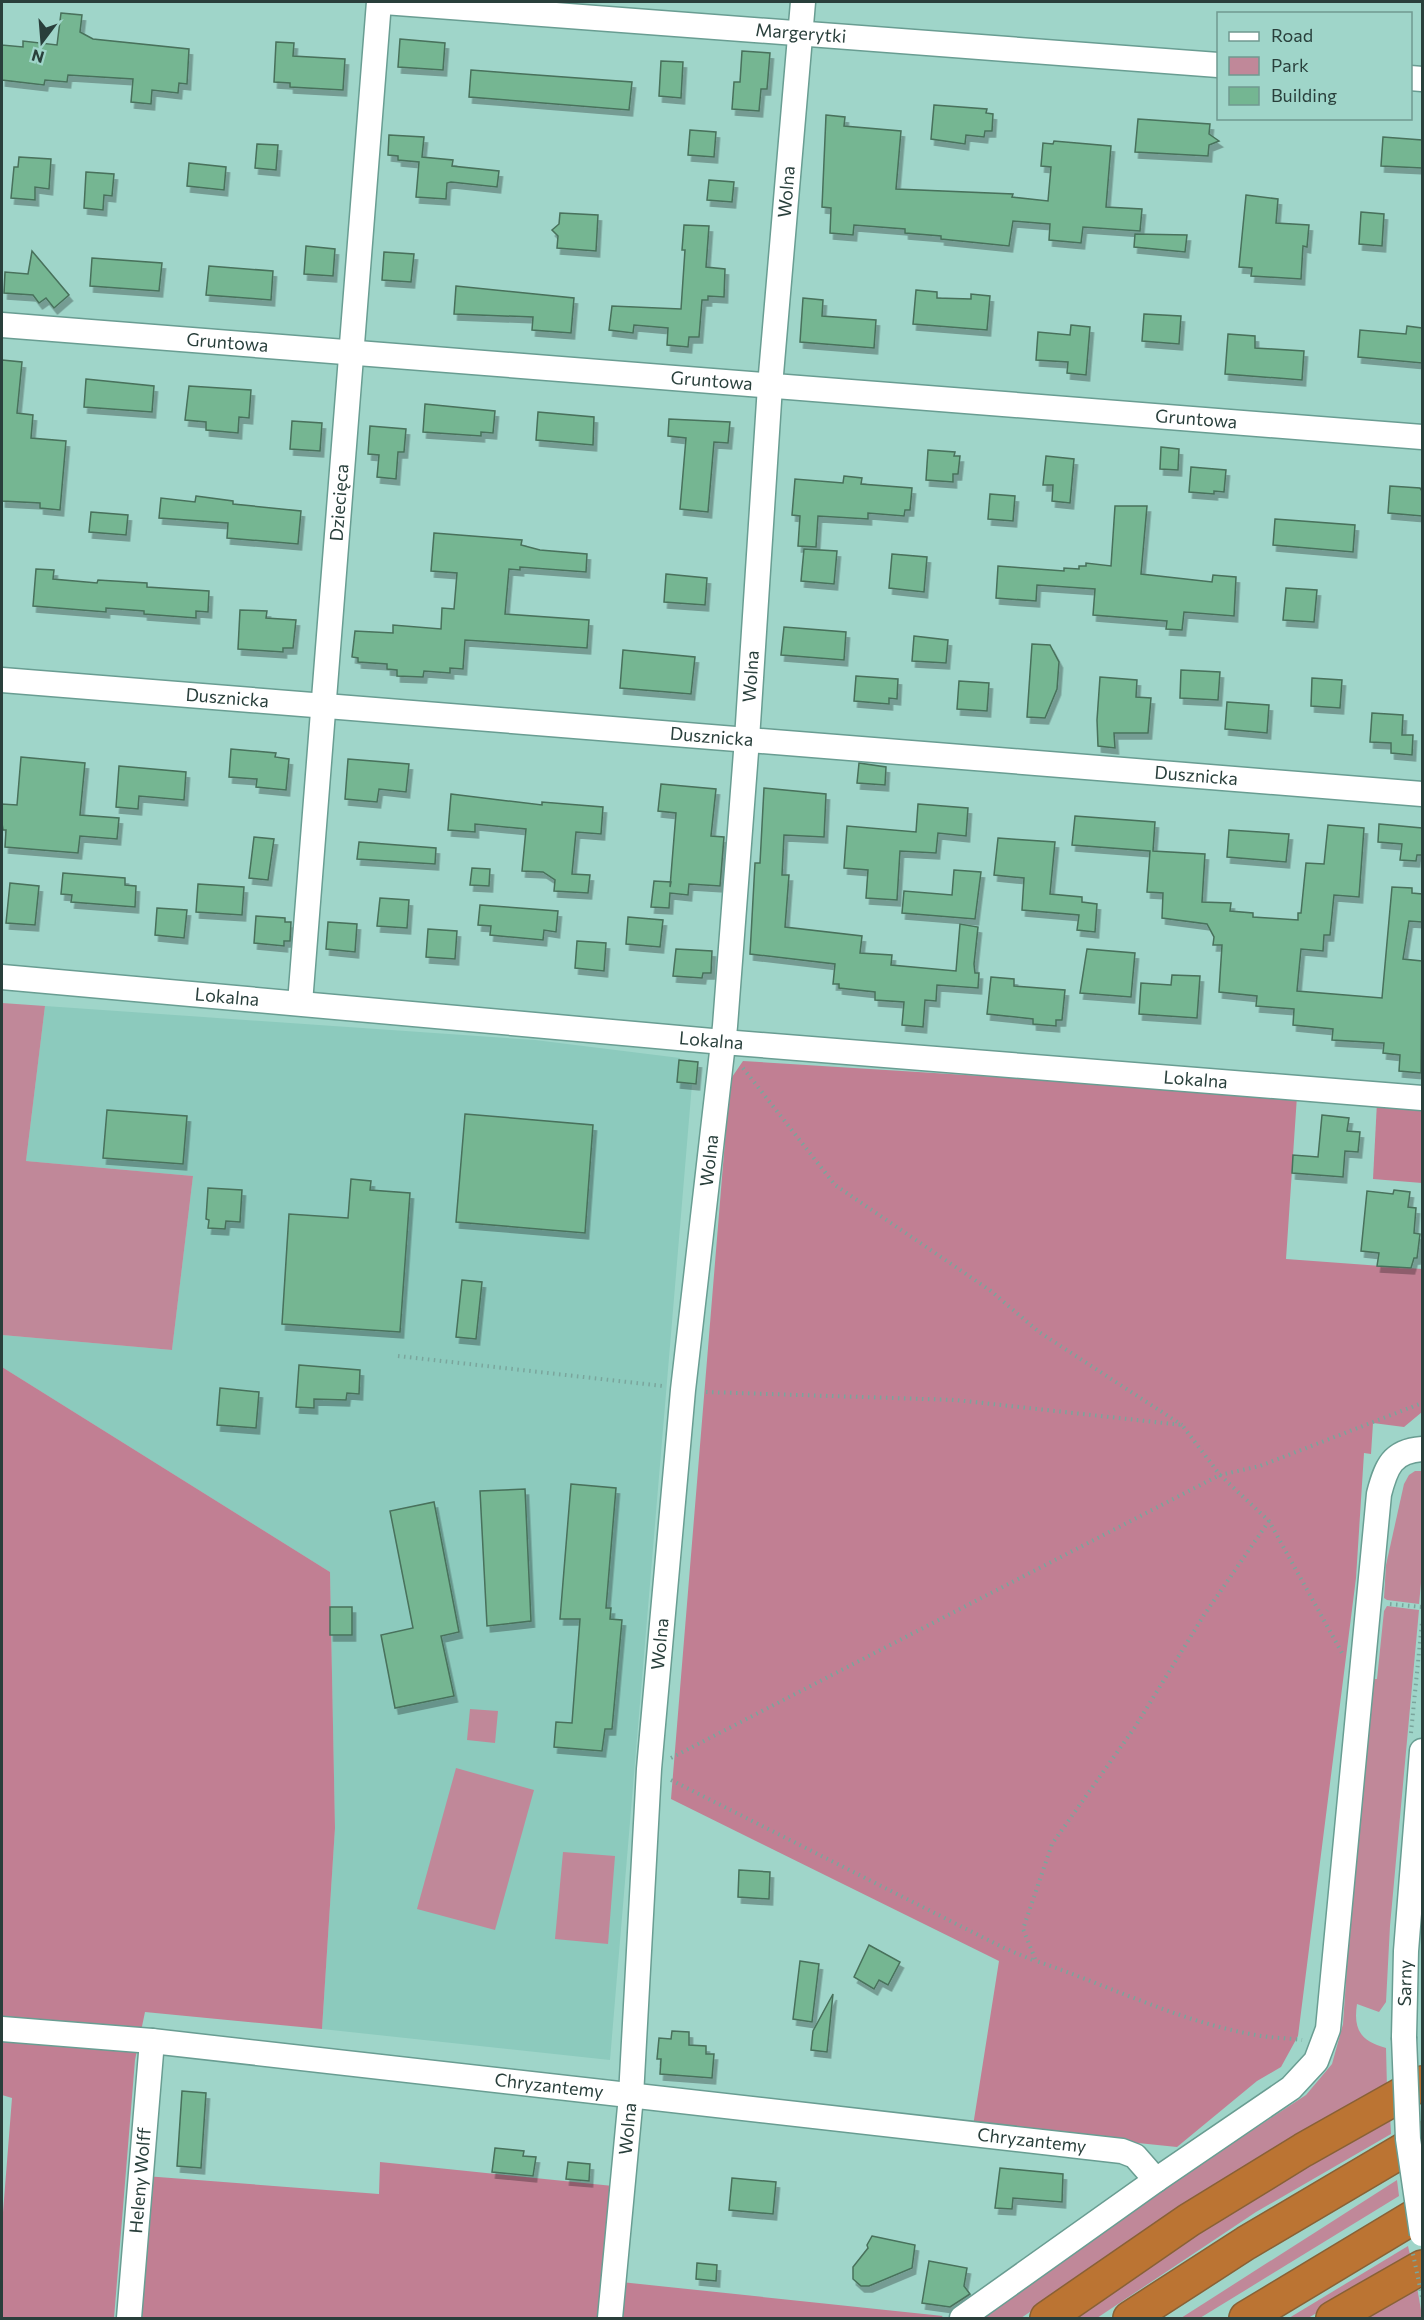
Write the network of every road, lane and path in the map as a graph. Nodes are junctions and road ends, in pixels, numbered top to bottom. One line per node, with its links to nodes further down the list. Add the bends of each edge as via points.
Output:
1 (379, 2): 7 (street, Dziecięca)
2 (384, 2): 4 (street, Margerytki)
3 (803, 2): 4 (street, Wolna)
4 (800, 34): 5 (street, Margerytki); 8 (street, Wolna)
5 (1217, 65)
6 (2, 325): 7 (street, Gruntowa)
7 (350, 351): 8 (street, Gruntowa); 11 (street, Dziecięca)
8 (770, 386): 9 (street, Gruntowa); 12 (street, Wolna)
9 (1422, 437)
10 (2, 680): 11 (street, Dusznicka)
11 (324, 705): 12 (street, Dusznicka); 15 (street, Dziecięca)
12 (747, 739): 13 (street, Dusznicka); 16 (street, Wolna)
13 (1422, 794)
14 (2, 977): 15 (street, Lokalna)
15 (300, 1003): 16 (street, Lokalna)
16 (723, 1042): 17 (street, Lokalna); 19 (street, Wolna); 21 (path, via 835,1185 991,1291 1039,1332)
17 (1422, 1098)
18 (398, 1356): 19 (path)
19 (683, 1390): 21 (path, via 956,1400); 29 (street, Wolna)
20 (1422, 1403): 23 (path, via 1260,1466)
21 (1182, 1425): 23 (path)
22 (1422, 1449): 37 (street, via 1406,1450 1392,1461 1379,1494 1330,2008 1323,2045 1316,2061 1291,2088)
23 (1220, 1475): 24 (path); 29 (path)
24 (1269, 1521): 27 (path); 30 (path, via 1204,1615 1129,1736 1052,1845 1023,1929)
25 (1379, 1603): 26 (path)
26 (1422, 1607)
27 (1346, 1660)
28 (1422, 1751): 39 (street, Sarny, bridge, via 1406,1951 1404,2037 1408,2139)
29 (649, 1769): 30 (path); 35 (street, Wolna)
30 (1036, 1961): 33 (path, via 1185,2016 1256,2035 1309,2040)
31 (2, 2029): 32 (street, Chryzantemy)
32 (152, 2041): 35 (street, Chryzantemy); 41 (street, Heleny Wolff)
33 (1305, 2048)
34 (1422, 2083): 44 (highway, via 1189,2220)
35 (631, 2096): 37 (street, Chryzantemy, via 1122,2151 1135,2156); 42 (street, Wolna)
36 (1422, 2139): 45 (highway, via 1246,2243)
37 (1156, 2180): 43 (street)
38 (1422, 2212): 46 (highway)
39 (1422, 2234)
40 (1422, 2267): 47 (highway)
41 (129, 2319)
42 (610, 2319)
43 (962, 2319)
44 (1047, 2319)
45 (1130, 2319)
46 (1246, 2319)
47 (1333, 2319)

